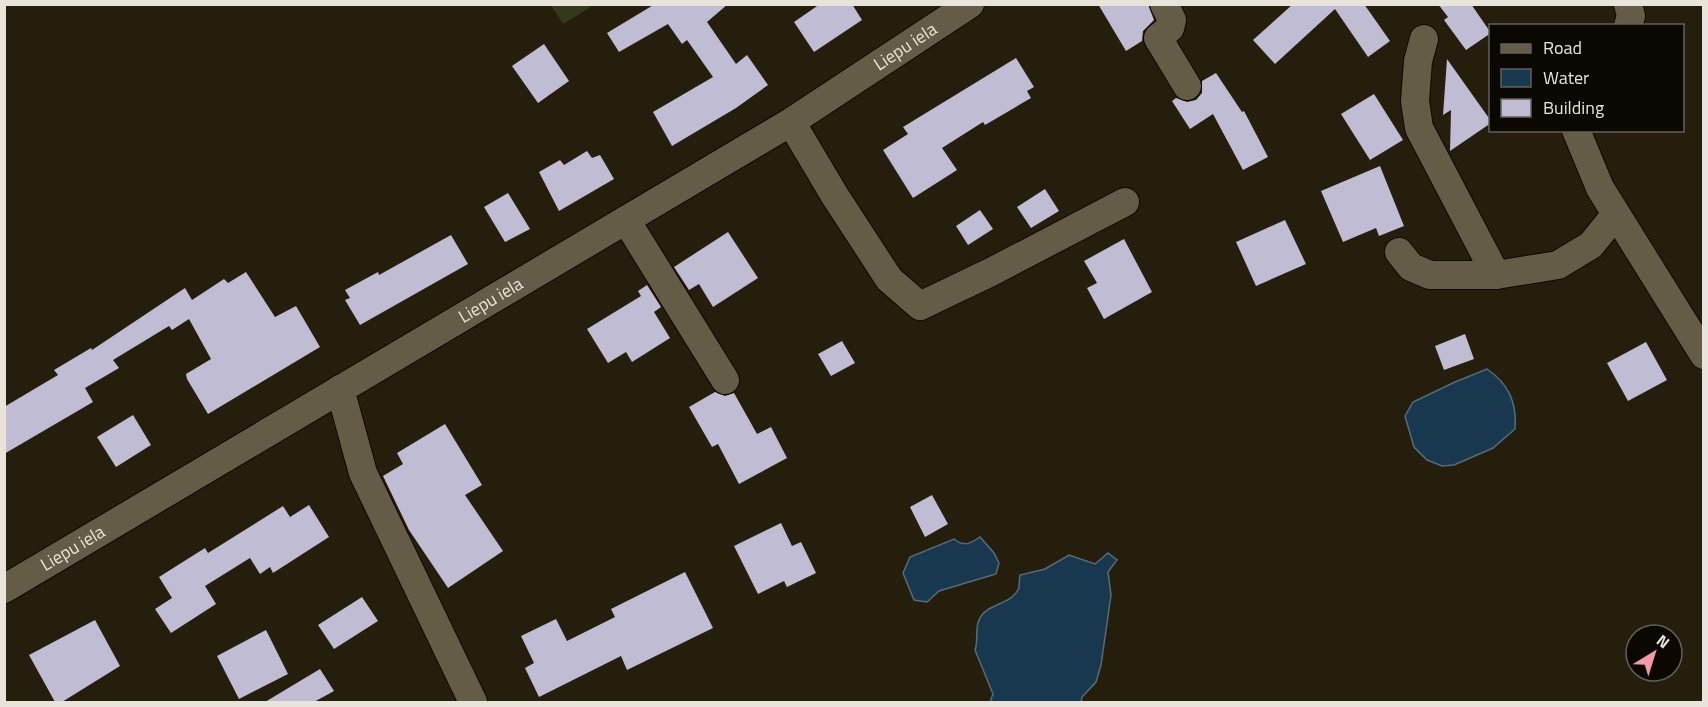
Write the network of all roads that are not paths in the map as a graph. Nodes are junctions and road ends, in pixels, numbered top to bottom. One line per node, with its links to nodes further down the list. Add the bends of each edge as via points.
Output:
1 (970, 4): 7 (street, Liepu iela)
2 (1164, 4): 6 (street, via 1172,20 1170,28 1158,38)
3 (1628, 4): 4 (street)
4 (1629, 24)
5 (1424, 39): 13 (street, via 1415,101 1419,129)
6 (1186, 86)
7 (791, 122): 9 (street, via 889,279 920,306); 11 (street, Liepu iela)
8 (1577, 132): 10 (street, via 1600,188)
9 (1125, 202)
10 (1616, 214): 13 (street, via 1591,245 1558,265); 14 (street)
11 (626, 220): 15 (street); 16 (street, Liepu iela)
12 (1399, 252): 13 (street, via 1411,267 1430,276)
13 (1496, 275)
14 (1704, 355)
15 (725, 380)
16 (340, 389): 17 (street, Liepu iela); 18 (street, via 363,473)
17 (4, 589)
18 (473, 702)

